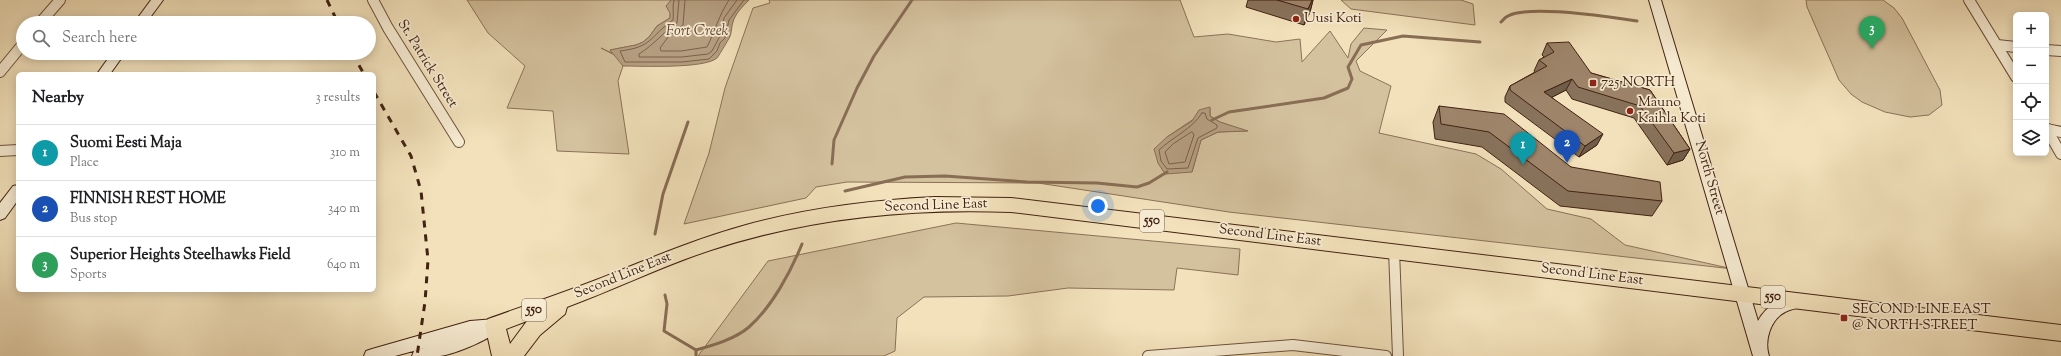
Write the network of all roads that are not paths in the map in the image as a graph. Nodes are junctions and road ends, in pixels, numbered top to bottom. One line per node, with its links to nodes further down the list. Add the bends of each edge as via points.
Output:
1 (60, 0): 6 (street)
2 (157, 0): 7 (street)
3 (373, 0): 22 (street, St. Patrick Street)
4 (1655, 0): 29 (street, North Street)
5 (1969, 0): 8 (street)
6 (46, 16)
7 (145, 16)
8 (1997, 45): 9 (street); 18 (street)
9 (2013, 47)
10 (2049, 50): 11 (street)
11 (2061, 51)
12 (16, 52): 14 (street)
13 (0, 59): 14 (street)
14 (10, 59): 16 (street)
15 (114, 60): 17 (street)
16 (0, 72)
17 (105, 72)
18 (2013, 72)
19 (2049, 130): 20 (street)
20 (2061, 132)
21 (2049, 134): 25 (street)
22 (459, 142)
23 (16, 150): 24 (street)
24 (0, 151)
25 (2061, 154)
26 (16, 193): 27 (street)
27 (0, 214)
28 (1394, 250): 29 (highway, Second Line East / 550); 30 (highway, Second Line East / 550, via 1011,205 920,203 842,212 711,242); 41 (street)
29 (1742, 293): 31 (highway, Second Line East / 550); 34 (street, North Street)
30 (573, 296): 32 (highway, Second Line East / 550); 38 (highway, via 538,322 526,335)
31 (1804, 301): 33 (highway, Second Line East / 550); 34 (street, via 1786,304 1771,313 1766,319)
32 (495, 325): 35 (street, Second Line East / 550, via 470,328); 36 (street, Second Line East / 550, via 472,339); 37 (highway)
33 (2061, 333)
34 (1760, 351)
35 (372, 356)
36 (420, 356)
37 (502, 356)
38 (514, 356)
39 (1148, 356): 40 (street, via 1293,345)
40 (1386, 356)
41 (1398, 356)

